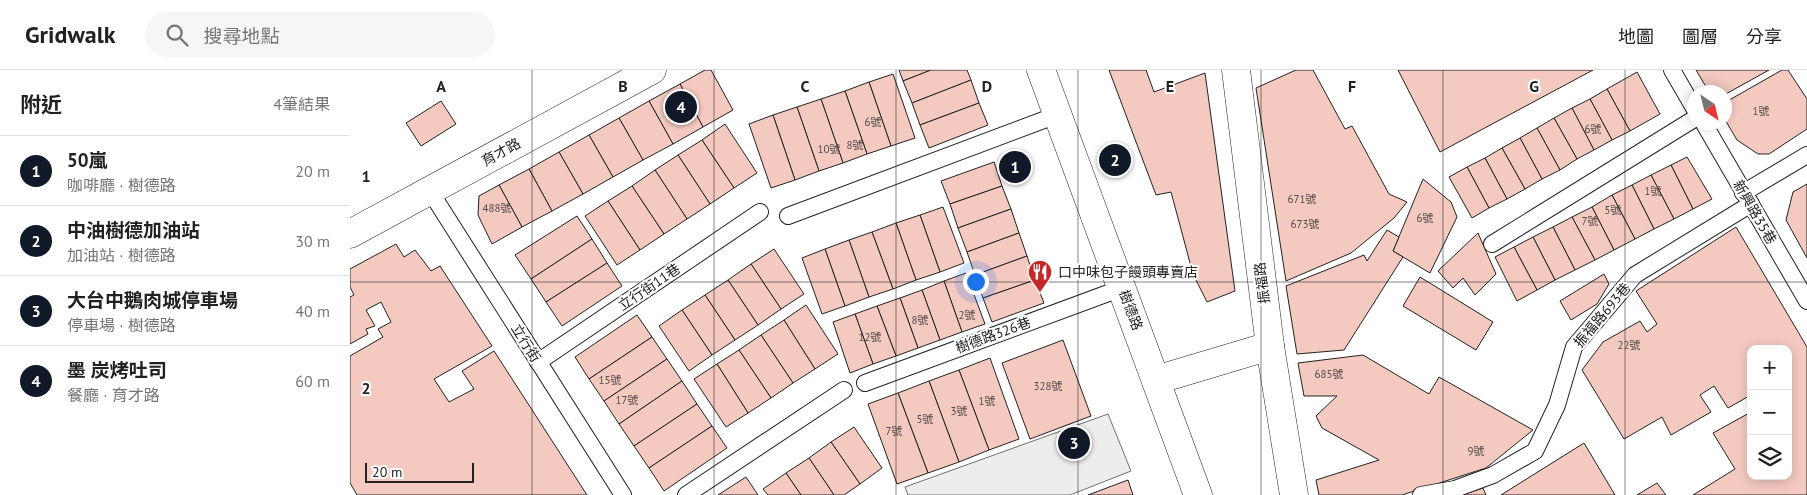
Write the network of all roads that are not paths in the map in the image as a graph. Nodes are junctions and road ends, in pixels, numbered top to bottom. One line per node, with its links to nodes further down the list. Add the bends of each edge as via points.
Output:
1 (652, 70): 10 (street, 育才路)
2 (1041, 70): 6 (street, 樹德路)
3 (1236, 70): 18 (street, 振福路)
4 (1672, 70): 5 (lane)
5 (1687, 96)
6 (1057, 115): 13 (lane); 16 (street, 樹德路)
7 (1687, 123): 15 (lane)
8 (1708, 130): 11 (lane, 新興路35巷)
9 (1807, 155): 11 (lane, 振福路693巷)
10 (430, 191): 14 (street, 育才路); 19 (lane, 立行街)
11 (1747, 198): 17 (lane, 新興路35巷); 27 (lane, 振福路693巷, via 1635,275 1574,347 1557,405 1534,451 1493,475 1455,489)
12 (760, 212): 19 (lane, 立行街11巷)
13 (788, 216)
14 (350, 234)
15 (1492, 244)
16 (1122, 288): 20 (street, 樹德路); 21 (lane, 樹德路326巷)
17 (1807, 301)
18 (1270, 346): 20 (street); 26 (street, 振福路)
19 (538, 362): 23 (lane, 立行街)
20 (1156, 380): 25 (street, 樹德路)
21 (865, 383)
22 (844, 390): 24 (lane)
23 (623, 495)
24 (686, 495)
25 (1198, 495)
26 (1294, 495)
27 (1421, 495)

